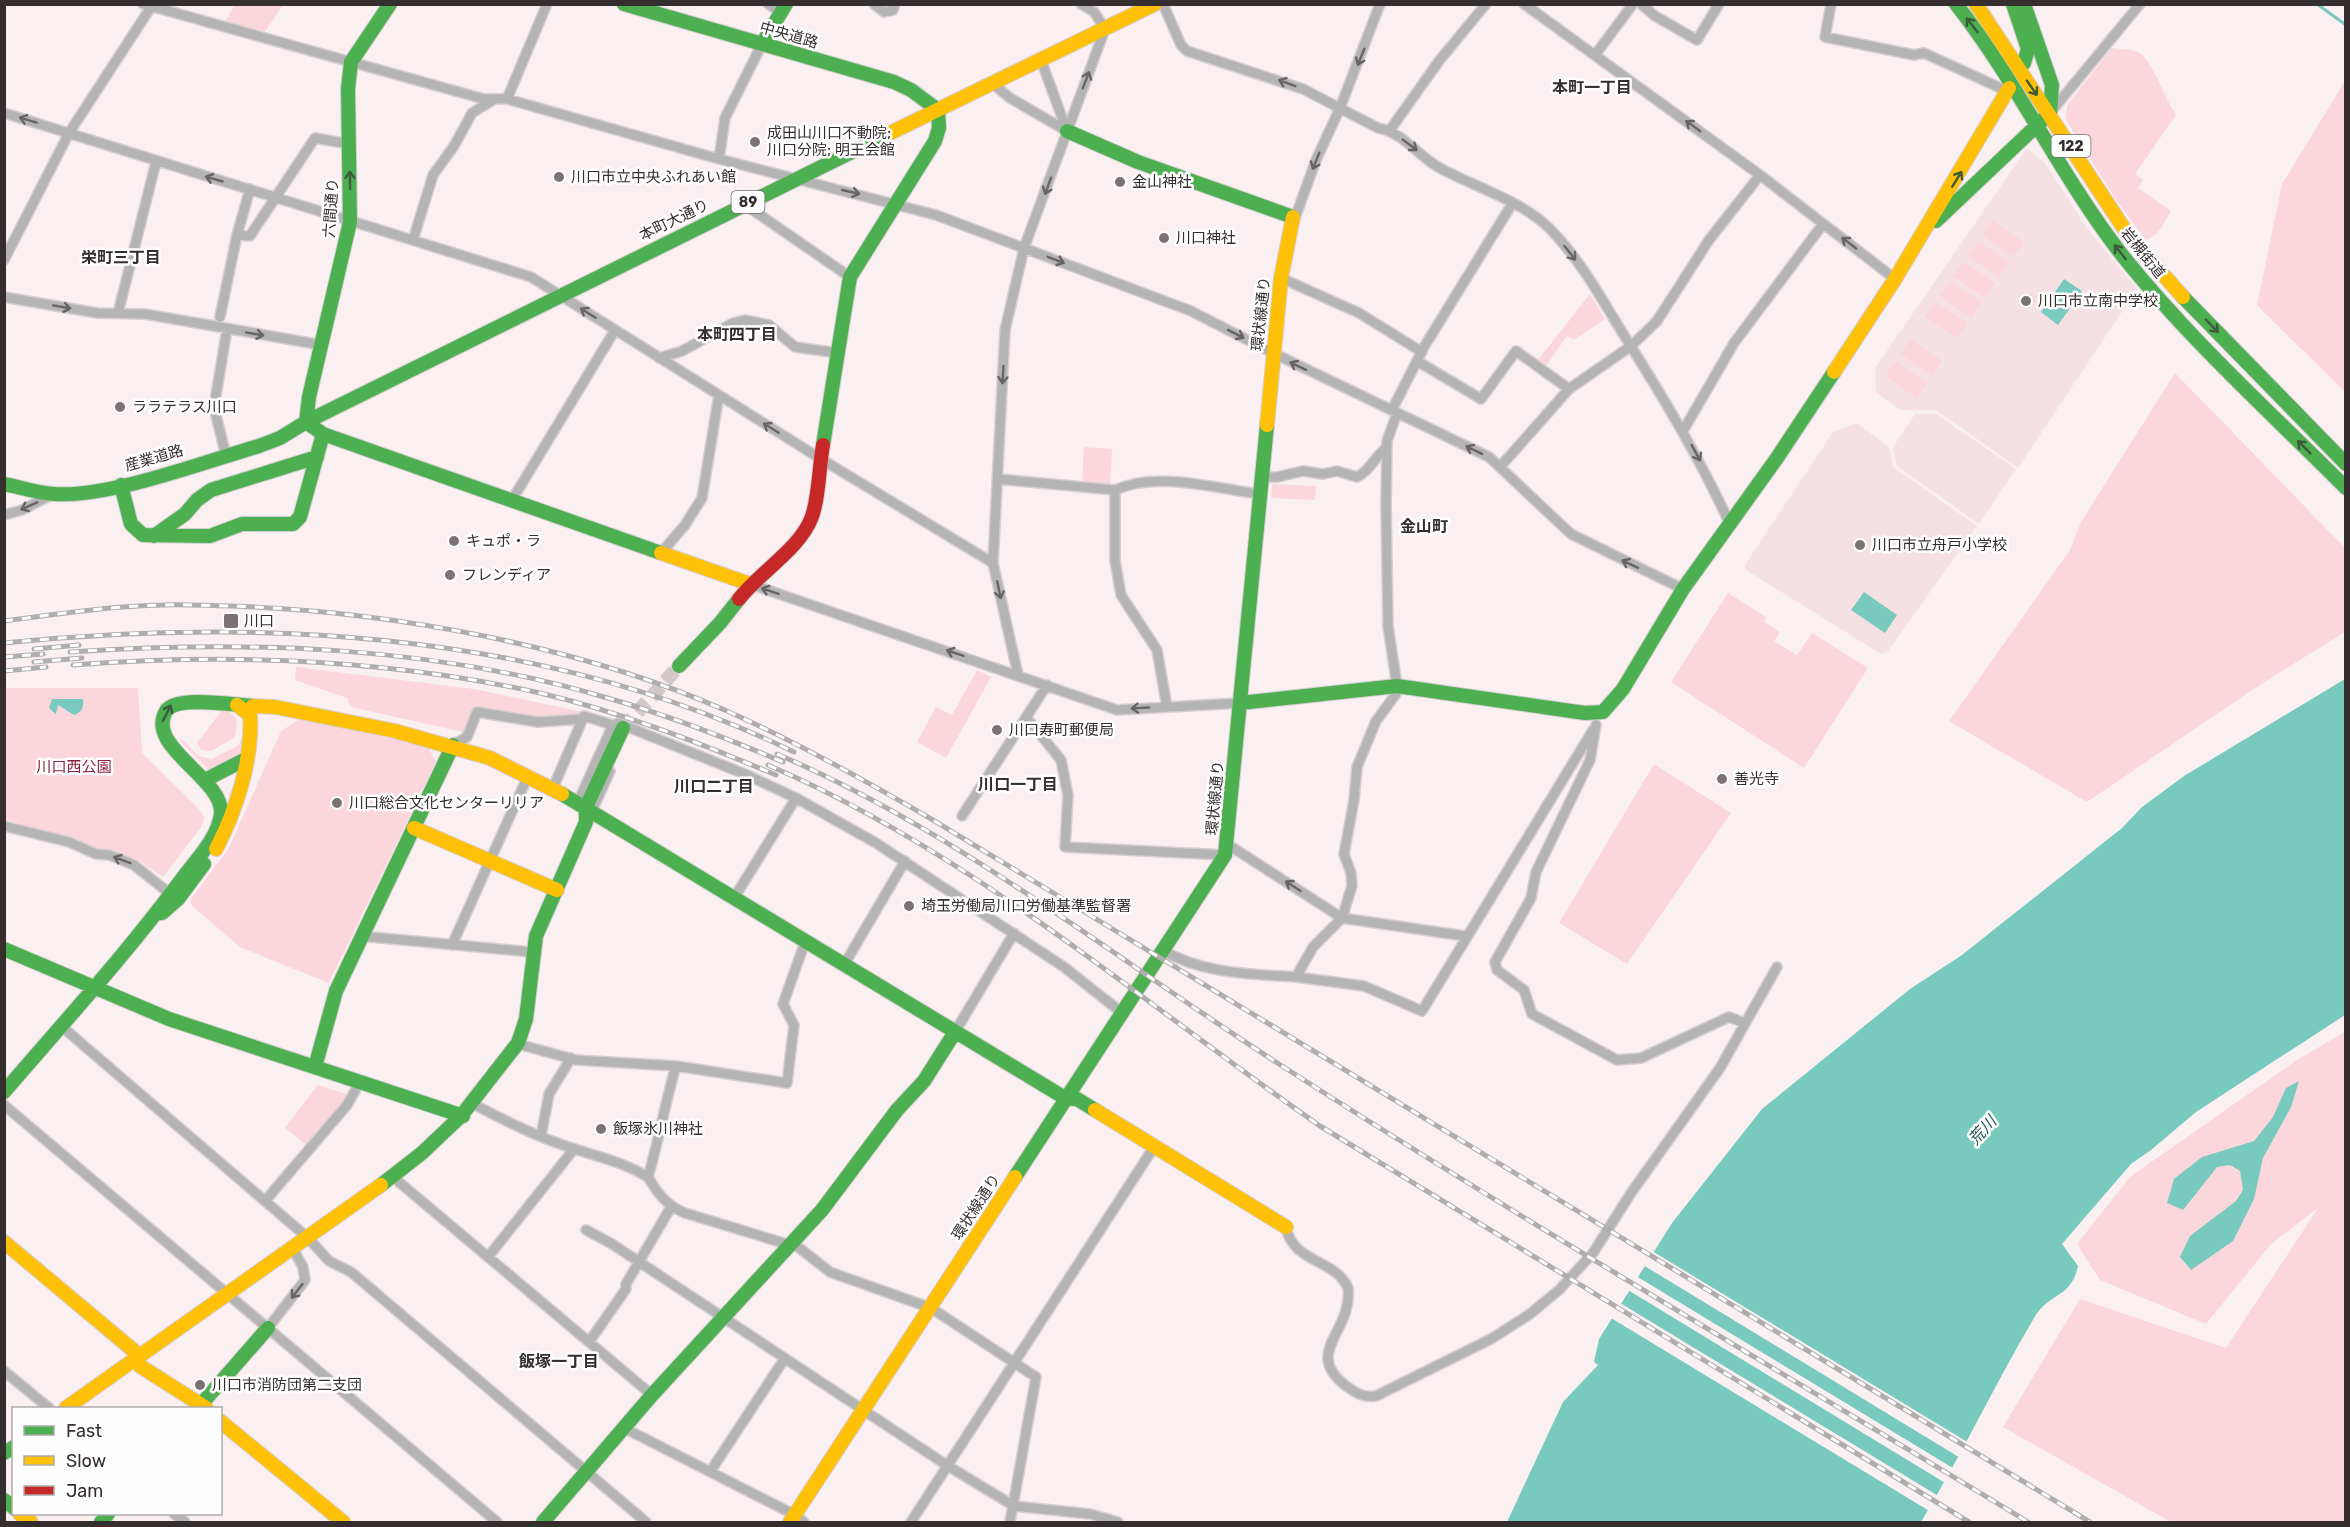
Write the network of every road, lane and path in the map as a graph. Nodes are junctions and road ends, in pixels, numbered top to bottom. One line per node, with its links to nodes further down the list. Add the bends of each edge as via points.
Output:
1 (390, 4): 28 (main road, 六間通り)
2 (547, 4): 33 (street)
3 (624, 4): 25 (main road, 中央道路)
4 (768, 4): 23 (street)
5 (874, 4): 6 (street, via 889,12)
6 (895, 4)
7 (1081, 4): 24 (street, via 1094,12)
8 (1155, 4): 24 (main road, 本町大通り / 89)
9 (1163, 4): 34 (street, one-way to 9, via 1265,75 1187,51)
10 (1380, 4): 34 (street, 環状線通り, one-way to 34)
11 (1486, 4): 39 (street)
12 (1524, 4): 26 (street)
13 (1633, 4): 26 (street)
14 (1641, 4): 15 (street, via 1654,16 1697,40)
15 (1719, 4)
16 (1831, 4): 31 (street, via 1825,37 1914,55 1924,53)
17 (1956, 4): 38 (main road, 岩槻街道 / 122, one-way to 17)
18 (1976, 4): 37 (main road, 岩槻街道 / 122, one-way to 37)
19 (2013, 4): 29 (main road, via 2028,49)
20 (2024, 4): 37 (main road, via 2052,85)
21 (2140, 4): 37 (street)
22 (149, 5): 28 (street); 41 (street)
23 (784, 9): 25 (main road)
24 (1106, 29): 27 (main road, 本町大通り / 89); 40 (street, one-way to 24)
25 (762, 44): 35 (main road, 中央道路, via 894,82); 43 (street, via 725,117)
26 (1595, 55): 45 (street, one-way to 26)
27 (1041, 60): 30 (main road, 本町大通り / 89); 40 (street)
28 (351, 62): 32 (street); 42 (main road, 六間通り)
29 (2024, 63)
30 (993, 84): 35 (main road, 本町大通り / 89); 40 (street)
31 (2008, 89): 55 (main road, one-way to 31)
32 (494, 99): 33 (street); 57 (street, via 472,113 433,175)
33 (507, 99): 43 (street)
34 (1340, 108): 39 (street, via 1378,128); 52 (street, 環状線通り, one-way to 52)
35 (938, 110): 46 (main road, 本町大通り / 89); 49 (main road, via 935,141)
36 (4, 113): 41 (street, one-way to 36)
37 (2050, 113): 38 (main road); 86 (main road, 岩槻街道 / 122, one-way to 86, via 2108,207 2171,284)
38 (2037, 127): 55 (main road); 92 (main road, 岩槻街道 / 122, one-way to 38, via 2157,297 2094,217)
39 (1390, 130): 51 (street, one-way to 51, via 1436,165)
40 (1066, 131): 52 (main road, via 1138,162); 58 (street, one-way to 58)
41 (69, 133): 44 (street); 59 (street)
42 (350, 144): 48 (street, via 315,138); 53 (main road, 六間通り, one-way to 42)
43 (719, 159): 46 (street)
44 (156, 162): 47 (street, one-way to 44); 65 (street)
45 (1760, 175): 54 (street); 70 (street, via 1709,240 1657,321)
46 (795, 179): 49 (street, one-way to 49); 50 (main road, 本町大通り / 89)
47 (250, 189): 48 (street); 56 (street)
48 (277, 198): 53 (street); 56 (street, via 250,236)
49 (896, 203): 58 (street); 60 (main road)
50 (744, 204): 60 (street); 63 (main road, 本町大通り / 89)
51 (1512, 204): 70 (street, one-way to 70, via 1547,227 1565,247); 71 (street)
52 (1295, 218): 61 (main road, 環状線通り)
53 (350, 222): 57 (street); 69 (main road, 六間通り)
54 (1823, 224): 62 (street, one-way to 54); 80 (street, via 1734,343)
55 (1927, 229): 62 (main road)
56 (237, 235): 66 (street)
57 (413, 240): 63 (street, via 531,278)
58 (1024, 248): 73 (street, one-way to 73, via 1191,311); 89 (street, one-way to 89, via 1005,330)
59 (4, 260)
60 (850, 277): 72 (main road)
61 (1281, 278): 71 (street, via 1351,309); 73 (main road, 環状線通り)
62 (1895, 279): 98 (main road, via 1777,458)
63 (559, 295): 68 (street, one-way to 63); 79 (main road, 本町大通り / 89)
64 (4, 297): 65 (street, one-way to 65)
65 (118, 313): 67 (street)
66 (220, 317)
67 (227, 329): 69 (street, one-way to 69); 83 (street, via 214,407)
68 (615, 330): 74 (street); 96 (street)
69 (322, 345): 79 (main road, 六間通り)
70 (1631, 346): 76 (street); 80 (street)
71 (1422, 352): 75 (street)
72 (838, 353): 74 (street, via 795,347 769,326 745,320); 85 (main road)
73 (1273, 353): 78 (street, one-way to 73); 88 (main road, 環状線通り)
74 (660, 358): 77 (street)
75 (1417, 361): 76 (street, via 1481,399 1516,351); 78 (street)
76 (1569, 389): 87 (street)
77 (719, 395): 85 (street, one-way to 77); 100 (street, via 702,498 686,525)
78 (1395, 412): 82 (street); 87 (street, one-way to 78, via 1490,457)
79 (306, 422): 81 (main road); 83 (main road, 産業道路, via 273,441)
80 (1683, 431): 98 (street, one-way to 98)
81 (323, 434): 84 (main road); 96 (main road)
82 (1387, 447): 88 (street, via 1357,477 1337,471); 107 (street, via 1388,627)
83 (226, 456): 91 (main road, 産業道路)
84 (317, 457): 99 (main road, via 211,490); 99 (main road, via 300,517 293,524 242,524 210,536)
85 (821, 459): 101 (street); 102 (main road, via 808,525)
86 (2346, 464)
87 (1500, 467): 103 (street, one-way to 87, via 1571,534)
88 (1261, 477): 95 (main road, 環状線通り)
89 (998, 479): 93 (street); 101 (street)
90 (4, 484): 94 (main road, 産業道路)
91 (121, 485): 94 (main road, 産業道路); 99 (main road, via 133,529)
92 (2346, 489)
93 (1115, 490): 95 (street, via 1161,481); 110 (street, via 1115,561 1121,595 1158,650)
94 (53, 494): 97 (street, one-way to 97)
95 (1259, 494): 108 (main road, 環状線通り)
96 (512, 500): 100 (main road)
97 (4, 515)
98 (1729, 522): 103 (main road)
99 (154, 536)
100 (661, 553): 102 (main road)
101 (993, 563): 105 (street, one-way to 105)
102 (750, 584): 104 (main road); 105 (street, one-way to 102)
103 (1683, 589): 111 (main road, via 1623,689)
104 (679, 666)
105 (1017, 675): 106 (street)
106 (1047, 684): 110 (street, one-way to 106, via 1117,710); 113 (street)
107 (1397, 686): 108 (main road); 111 (main road, via 1585,713); 134 (street, via 1376,721 1357,767 1344,854 1352,886)
108 (1240, 703): 110 (street); 128 (main road, 環状線通り)
109 (237, 705): 112 (main road); 115 (main road, via 245,709); 121 (main road, one-way to 109, via 164,736 163,718 172,703)
110 (1167, 707)
111 (1603, 712): 116 (street)
112 (309, 714): 115 (main road, via 279,713); 118 (main road)
113 (1026, 717): 125 (street); 128 (street, via 1061,760 1068,795 1065,847)
114 (582, 719): 117 (street, via 584,716); 118 (street, via 538,722 477,712 466,737); 122 (street)
115 (251, 720): 119 (main road)
116 (1596, 725): 138 (street); 152 (street, via 1590,760 1536,872 1531,898 1495,962 1497,970 1524,990 1532,1014 1617,1060 1641,1058 1729,1017)
117 (623, 727): 123 (street); 124 (main road)
118 (453, 745): 120 (main road); 127 (main road)
119 (244, 760): 121 (main road); 135 (main road, via 236,804 220,842 178,899)
120 (528, 776): 122 (main road); 129 (street)
121 (205, 780): 132 (main road, via 218,798 218,824 206,848)
122 (553, 788): 124 (main road)
123 (796, 798): 130 (street); 133 (street)
124 (585, 807): 131 (main road, via 586,822); 133 (main road)
125 (962, 816)
126 (4, 826): 132 (street, one-way to 126, via 134,865 69,842)
127 (414, 828): 129 (main road); 137 (main road)
128 (1226, 849): 134 (street, one-way to 128); 143 (main road, 環状線通り)
129 (490, 861): 131 (main road); 141 (street)
130 (905, 861): 136 (street); 147 (street)
131 (557, 890): 144 (main road)
132 (169, 892): 135 (main road)
133 (734, 898): 140 (main road)
134 (1342, 918): 138 (street); 149 (street, via 1313,947)
135 (149, 924): 150 (main road)
136 (1014, 933): 151 (street); 154 (street)
137 (360, 936): 141 (street); 158 (main road, via 336,991)
138 (1466, 936): 149 (street, via 1422,1011 1364,986)
139 (4, 942): 146 (main road)
140 (805, 942): 147 (main road); 157 (street, via 783,1004 795,1025 787,1083)
141 (452, 945): 144 (street)
142 (4, 949): 146 (main road)
143 (1162, 950): 149 (street, via 1187,964 1231,973); 151 (main road, 環状線通り)
144 (532, 952): 155 (main road)
145 (4, 956): 146 (main road)
146 (26, 958): 150 (main road)
147 (844, 965): 154 (main road)
148 (1777, 968): 152 (street)
149 (1296, 977)
150 (94, 988): 153 (main road); 158 (main road)
151 (1121, 1012): 161 (main road, 環状線通り)
152 (1745, 1023): 172 (street, via 1720,1068 1593,1253 1559,1290 1491,1339 1376,1396 1368,1398 1355,1393 1329,1370 1328,1352 1344,1319 1348,1288 1336,1273 1293,1247)
153 (60, 1025): 160 (main road); 170 (street)
154 (955, 1032): 161 (main road); 176 (main road, via 924,1081)
155 (518, 1044): 156 (street); 162 (main road)
156 (571, 1058): 157 (street); 165 (street, via 549,1094)
157 (676, 1066): 169 (street)
158 (315, 1067): 159 (main road)
159 (360, 1082): 164 (main road); 170 (street, via 347,1105)
160 (4, 1092)
161 (1065, 1098): 166 (main road, via 1077,1099); 181 (main road, 環状線通り)
162 (473, 1104): 164 (main road); 165 (street)
163 (4, 1105): 180 (street)
164 (463, 1116): 168 (main road, via 432,1147)
165 (541, 1136): 167 (street)
166 (1154, 1147): 172 (main road); 187 (street)
167 (574, 1149): 169 (street, via 624,1163); 178 (street)
168 (393, 1177): 174 (main road); 178 (street)
169 (648, 1177): 171 (street)
170 (265, 1201): 174 (street)
171 (671, 1207): 176 (street); 179 (street)
172 (1286, 1227)
173 (586, 1230): 179 (street)
174 (308, 1238): 177 (main road); 197 (street, via 329,1261 351,1272)
175 (4, 1242): 185 (main road, via 133,1350)
176 (792, 1244): 181 (street, via 830,1272); 182 (main road)
177 (293, 1249): 180 (main road); 183 (street, one-way to 183, via 303,1267 305,1281)
178 (488, 1257): 184 (street)
179 (640, 1264): 182 (street); 184 (street)
180 (228, 1294): 183 (street); 185 (main road)
181 (931, 1308): 187 (street); 193 (main road, 環状線通り)
182 (723, 1318): 186 (street); 189 (main road)
183 (268, 1328): 192 (main road); 202 (street)
184 (590, 1342): 189 (street)
185 (137, 1358): 191 (main road); 192 (main road, via 140,1366)
186 (785, 1358): 193 (street); 198 (street)
187 (1015, 1362): 196 (street); 199 (street, via 1035,1377)
188 (4, 1371): 190 (street)
189 (652, 1395): 195 (main road)
190 (48, 1407)
191 (67, 1407)
192 (202, 1407)
193 (864, 1410): 196 (street); 200 (main road, 環状線通り)
194 (222, 1423): 201 (main road)
195 (624, 1428): 197 (main road); 198 (street)
196 (948, 1466): 199 (street); 205 (street)
197 (586, 1472): 203 (main road); 204 (street)
198 (710, 1472): 200 (street)
199 (1014, 1506): 206 (street); 207 (street, via 1090,1514)
200 (796, 1520)
201 (341, 1522)
202 (497, 1522)
203 (543, 1522)
204 (646, 1522)
205 (911, 1522)
206 (1010, 1522)
207 (1118, 1522)

